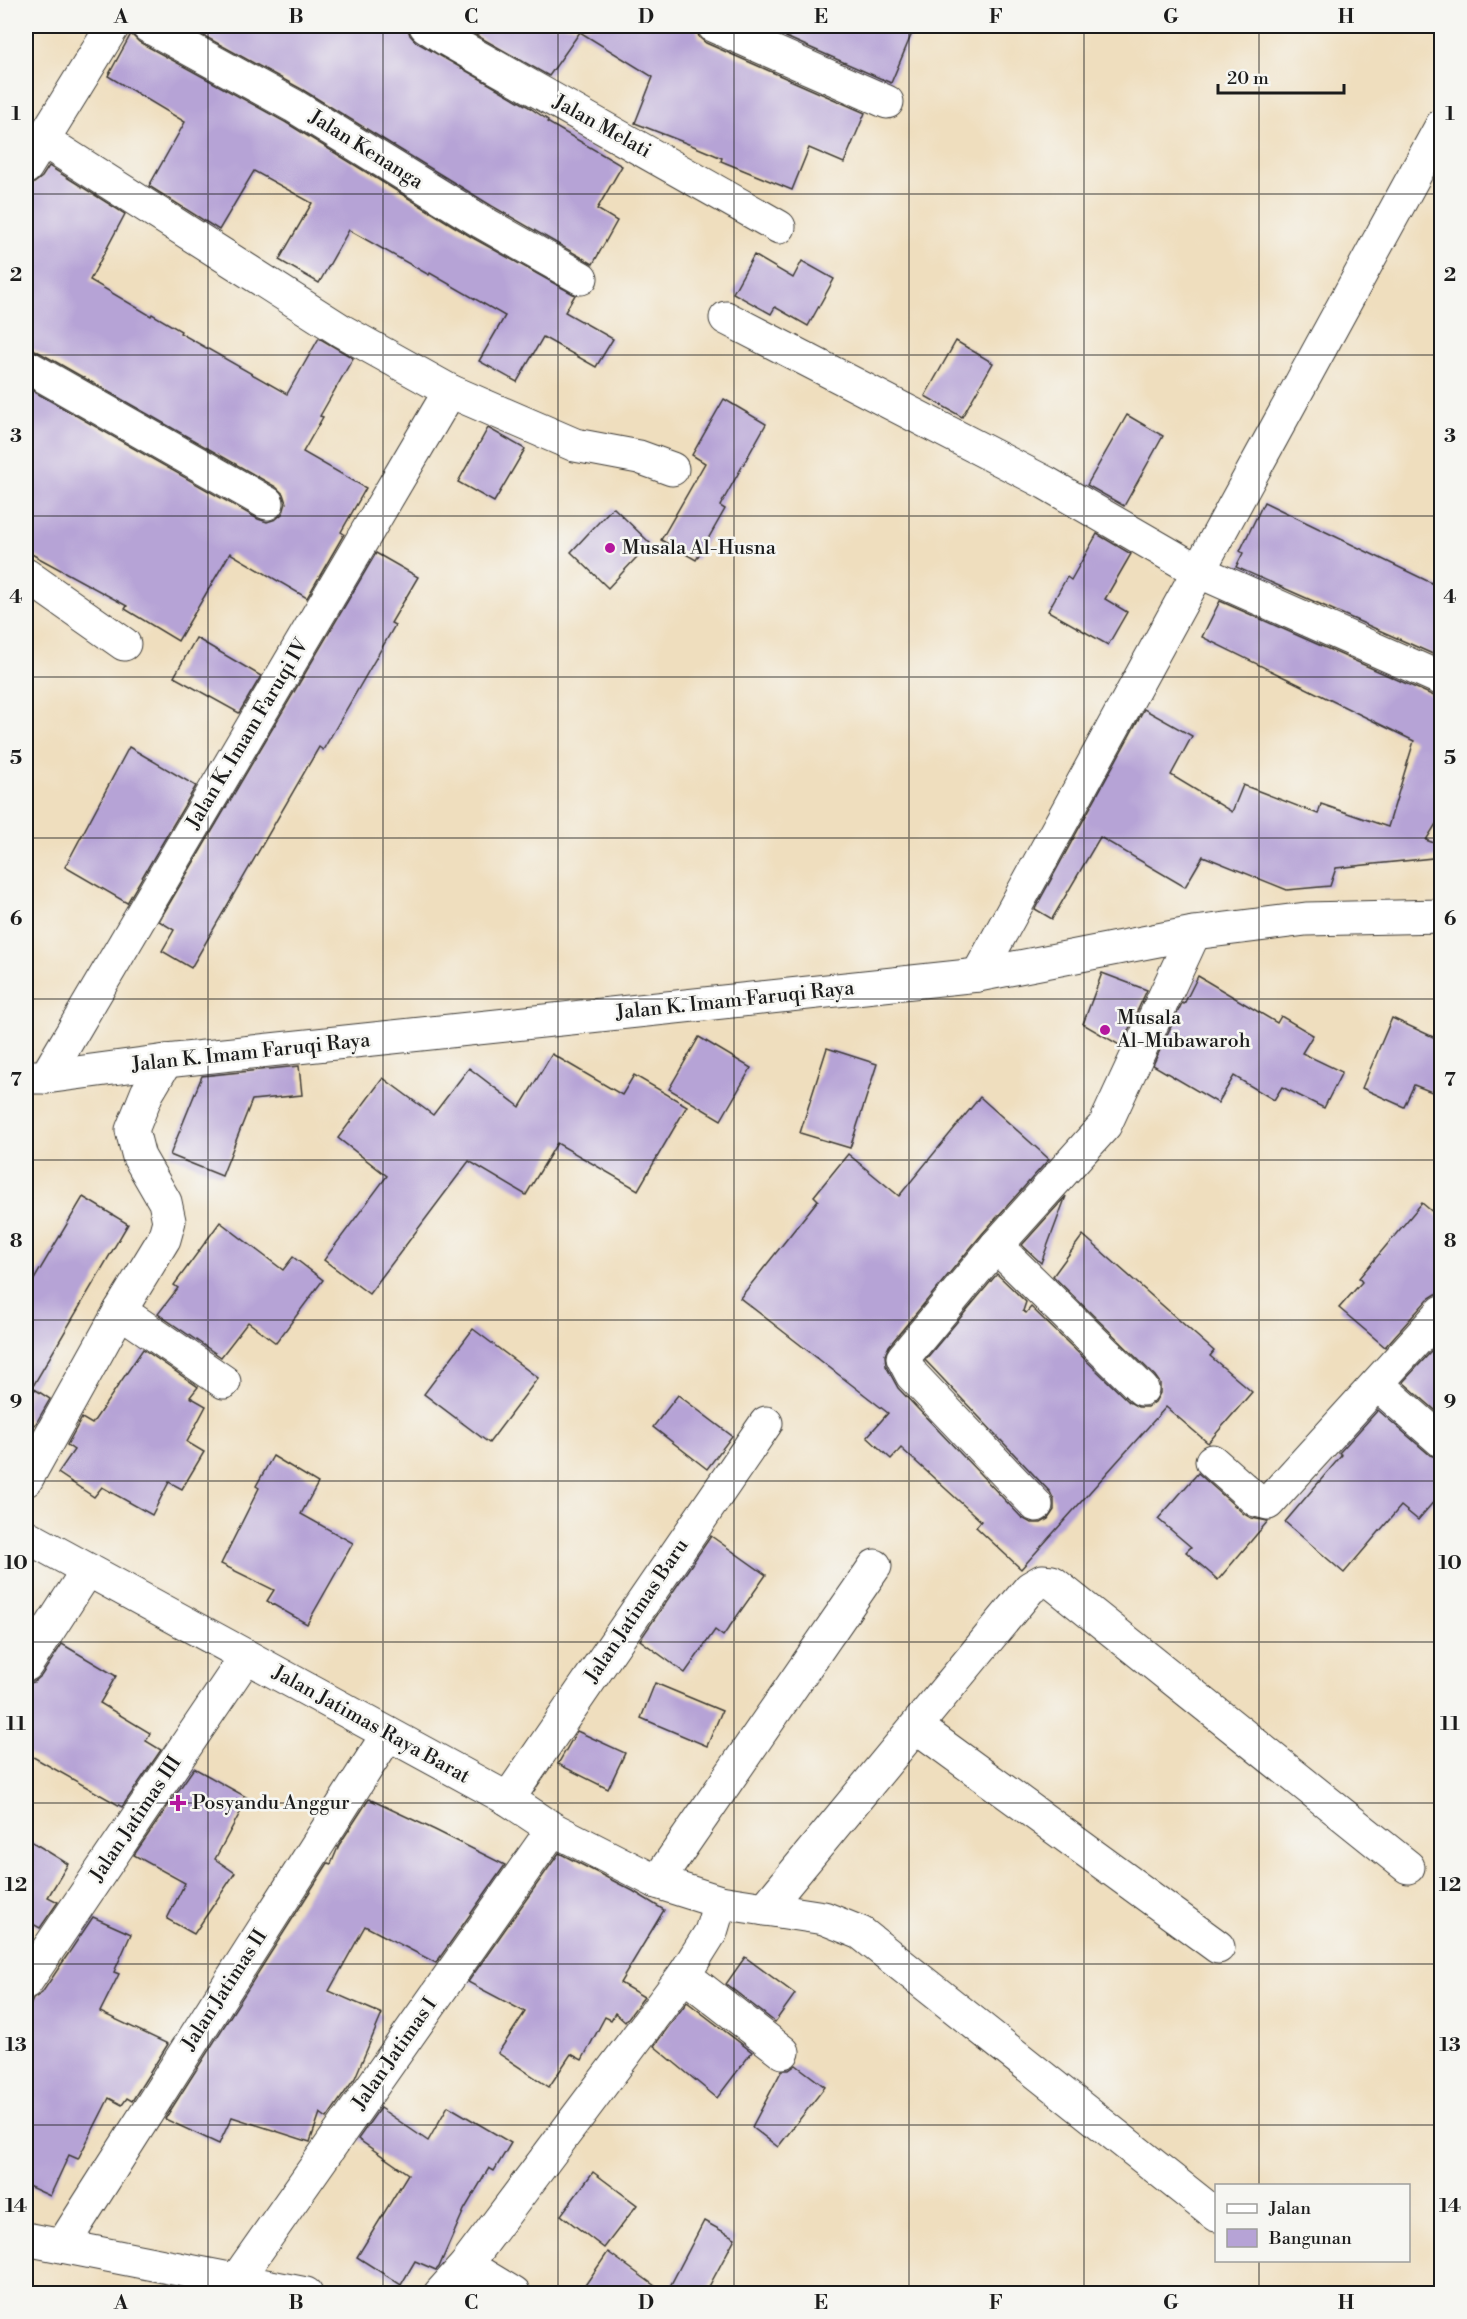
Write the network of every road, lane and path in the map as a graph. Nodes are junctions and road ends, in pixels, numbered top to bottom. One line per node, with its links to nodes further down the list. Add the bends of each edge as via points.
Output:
1 (113, 26): 7 (street)
2 (148, 26): 9 (street, Jalan Kenanga, via 294,106)
3 (426, 26): 8 (street, Jalan Melati)
4 (714, 26): 5 (street)
5 (887, 102)
6 (1442, 125): 15 (street)
7 (31, 155): 12 (street)
8 (779, 227)
9 (581, 278)
10 (726, 318): 15 (street, via 1046,483)
11 (26, 366): 14 (street)
12 (450, 391): 13 (street, via 564,441); 23 (street, Jalan K. Imam Faruqi IV)
13 (672, 469)
14 (267, 503)
15 (1198, 571): 18 (street); 21 (street)
16 (26, 575): 17 (street)
17 (124, 644)
18 (1442, 679)
19 (1442, 916): 20 (street, Jalan K. Imam Faruqi Raya, via 1306,919)
20 (1194, 933): 21 (street, Jalan K. Imam Faruqi Raya); 24 (street, via 1105,1125)
21 (978, 975): 22 (street, Jalan K. Imam Faruqi Raya)
22 (166, 1061): 23 (street, Jalan K. Imam Faruqi Raya); 25 (street, via 132,1130 139,1157 165,1202 170,1221 164,1239)
23 (36, 1077)
24 (996, 1246): 29 (street); 34 (street, via 904,1356 904,1361 912,1375)
25 (120, 1311): 27 (street); 33 (street)
26 (1442, 1312): 28 (street)
27 (225, 1382)
28 (1377, 1384): 31 (street); 32 (street, via 1268,1503 1256,1500)
29 (1142, 1389)
30 (766, 1423): 42 (street, Jalan Jatimas Baru)
31 (1442, 1441)
32 (1212, 1461)
33 (26, 1480)
34 (1036, 1505)
35 (26, 1536): 37 (street, Jalan Jatimas Raya Barat)
36 (875, 1566): 45 (street)
37 (87, 1571): 38 (street, Jalan Jatimas Raya Barat); 39 (street)
38 (246, 1657): 41 (street, Jalan Jatimas Raya Barat); 50 (street, Jalan Jatimas III)
39 (26, 1665)
40 (917, 1726): 44 (street, via 1030,1588 1042,1581 1052,1582); 47 (street); 48 (street)
41 (388, 1734): 42 (street, Jalan Jatimas Raya Barat); 54 (street, Jalan Jatimas II)
42 (508, 1799): 43 (street, Jalan Jatimas Raya Barat)
43 (553, 1829): 45 (street, Jalan Jatimas Raya Barat); 56 (street, Jalan Jatimas I)
44 (1408, 1867)
45 (657, 1882): 46 (street, Jalan Jatimas Raya Barat)
46 (720, 1902): 47 (street, Jalan Jatimas Raya Barat); 49 (street, via 711,1932)
47 (765, 1909): 52 (street, Jalan Jatimas Raya Barat, via 824,1918 861,1933)
48 (1218, 1947)
49 (684, 1975): 51 (street); 55 (street)
50 (26, 1982)
51 (783, 2052)
52 (1215, 2214)
53 (26, 2239): 54 (street)
54 (62, 2246): 56 (street)
55 (466, 2265): 58 (street); 59 (street)
56 (237, 2279): 57 (street)
57 (306, 2294)
58 (440, 2294)
59 (514, 2294)

